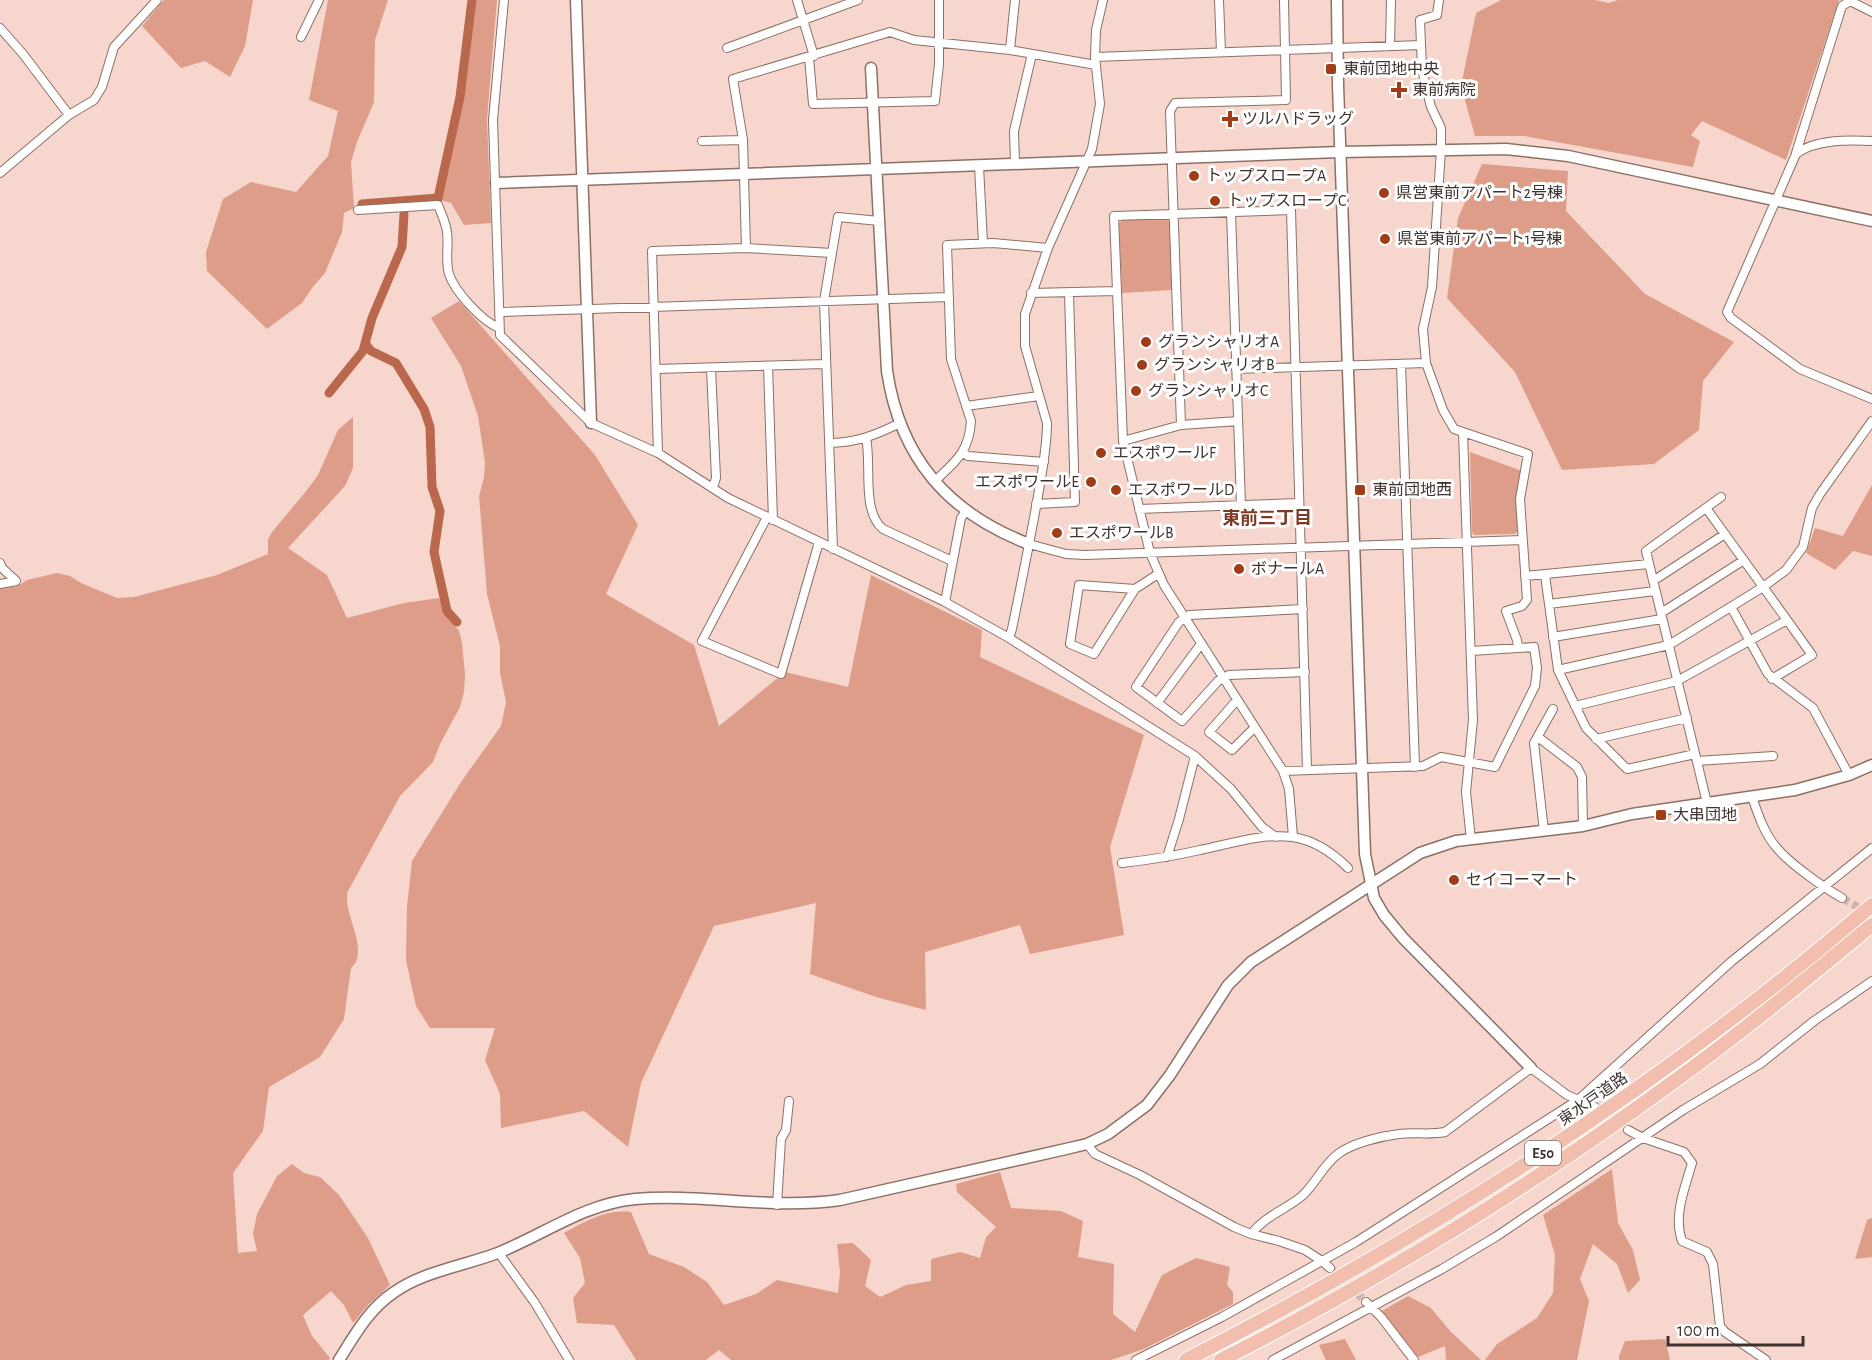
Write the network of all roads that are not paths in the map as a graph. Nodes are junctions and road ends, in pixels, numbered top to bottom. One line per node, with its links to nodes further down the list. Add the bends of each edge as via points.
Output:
1 (157, 0): 32 (street, via 114,48 94,100)
2 (319, 0): 18 (street)
3 (504, 0): 47 (street, via 493,120)
4 (576, 0): 46 (street)
5 (797, 0): 16 (street)
6 (858, 0): 16 (street)
7 (939, 0): 19 (street)
8 (1015, 0): 24 (street)
9 (1103, 0): 29 (street, via 1096,30)
10 (1220, 0): 26 (street)
11 (1284, 0): 25 (street)
12 (1337, 0): 23 (street)
13 (1391, 0): 21 (street)
14 (1439, 0): 20 (street, via 1437,15 1420,20)
15 (1872, 12): 38 (street, via 1850,1 1842,6)
16 (803, 21): 22 (street); 28 (street)
17 (0, 28): 32 (street)
18 (302, 37)
19 (939, 44): 24 (street); 28 (street, via 890,32); 31 (street, via 935,100)
20 (1421, 45): 21 (street); 36 (street, via 1427,93 1441,128)
21 (1390, 46): 23 (street)
22 (727, 48)
23 (1337, 48): 25 (street); 37 (street)
24 (1010, 50): 27 (street)
25 (1283, 50): 26 (street); 39 (street, via 1286,100 1172,106)
26 (1221, 52): 29 (street)
27 (1032, 54): 29 (street); 41 (street, via 1014,131)
28 (811, 57): 31 (street, via 813,104); 33 (street, via 733,80)
29 (1096, 61): 40 (street, via 1100,104)
30 (871, 68): 31 (street)
31 (873, 104): 43 (street)
32 (69, 115): 44 (street)
33 (743, 140): 34 (street); 45 (street)
34 (702, 141)
35 (1872, 141): 38 (street, via 1839,141 1802,149)
36 (1441, 150): 37 (street); 48 (street, via 1541,152); 68 (street, via 1432,287 1424,329)
37 (1340, 152): 39 (street); 71 (street)
38 (1796, 154): 48 (street)
39 (1172, 159): 40 (street); 51 (street)
40 (1088, 161): 41 (street); 56 (street)
41 (1015, 164): 42 (street)
42 (979, 165): 43 (street); 54 (street)
43 (876, 169): 45 (street); 52 (street)
44 (0, 173)
45 (744, 174): 46 (street); 55 (street)
46 (583, 180): 47 (street); 65 (street)
47 (496, 183): 66 (street)
48 (1775, 202): 53 (street); 78 (street, via 1727,312 1800,369)
49 (358, 210): 67 (street, via 438,205 447,229 448,272 452,280 489,324)
50 (1231, 212): 51 (street); 73 (street, via 1291,210); 76 (street)
51 (1174, 213): 58 (street, via 1114,216); 84 (street)
52 (879, 221): 57 (street, via 838,217); 62 (street)
53 (1872, 221)
54 (983, 243): 56 (street); 61 (street, via 946,245)
55 (746, 248): 57 (street); 64 (street, via 652,251)
56 (1048, 248): 59 (street)
57 (832, 253): 63 (street)
58 (1116, 291): 60 (street); 87 (street)
59 (1031, 293): 60 (street); 77 (street, via 1025,314 1025,346)
60 (1069, 293): 96 (street, via 1075,502)
61 (949, 297): 62 (street); 79 (street, via 951,359)
62 (883, 299): 63 (street); 83 (street, via 887,371)
63 (824, 301): 64 (street); 69 (street)
64 (653, 307): 65 (street); 75 (street)
65 (587, 309): 66 (street); 82 (street)
66 (500, 312): 67 (street)
67 (500, 328): 82 (street, via 500,335)
68 (1426, 363): 70 (street); 85 (street, via 1443,410 1454,429)
69 (825, 364): 72 (street); 88 (street)
70 (1401, 364): 71 (street); 107 (street)
71 (1347, 365): 73 (street); 108 (street)
72 (768, 366): 74 (street); 101 (street)
73 (1295, 367): 76 (street); 95 (street)
74 (711, 368): 75 (street); 93 (street, via 716,478)
75 (656, 369): 89 (street)
76 (1236, 369): 80 (street)
77 (1038, 396): 79 (street); 91 (street, via 1047,423)
78 (1872, 399)
79 (966, 406): 90 (street, via 971,421)
80 (1238, 421): 84 (street); 97 (street)
81 (1872, 421): 121 (street, via 1812,508 1803,547 1786,570)
82 (591, 423): 89 (street)
83 (900, 423): 86 (street); 92 (street)
84 (1181, 424): 87 (street)
85 (1463, 433): 103 (street, via 1528,454 1520,499); 105 (street)
86 (866, 438): 88 (street); 113 (street, via 870,508 877,524)
87 (1123, 441): 99 (street)
88 (828, 443): 109 (street)
89 (658, 453): 93 (street)
90 (963, 453): 91 (street); 92 (street)
91 (1044, 462): 96 (street)
92 (934, 481): 100 (street)
93 (713, 487): 101 (street)
94 (1721, 497): 98 (street)
95 (1299, 502): 97 (street); 110 (street)
96 (1036, 504): 106 (street)
97 (1241, 505): 99 (street)
98 (1706, 508): 102 (street); 115 (street, via 1646,551)
99 (1139, 509): 111 (street)
100 (966, 511): 106 (street); 113 (street)
101 (770, 519): 104 (street); 104 (street, via 702,640 781,674)
102 (1725, 534): 112 (street); 119 (street)
103 (1522, 540): 105 (street); 118 (street)
104 (819, 542): 109 (street)
105 (1467, 542): 107 (street); 137 (street)
106 (1029, 544): 111 (street, via 1066,554); 132 (street)
107 (1407, 544): 108 (street); 156 (street)
108 (1354, 547): 110 (street); 157 (street)
109 (833, 549): 124 (street)
110 (1301, 549): 111 (street); 127 (street)
111 (1150, 553): 116 (street)
112 (1744, 560): 121 (street); 128 (street)
113 (952, 561): 124 (street)
114 (0, 563): 120 (street, via 16,581)
115 (1649, 564): 117 (street); 119 (street)
116 (1158, 574): 122 (street); 129 (street)
117 (1545, 575): 118 (street); 125 (street)
118 (1525, 576): 136 (street, via 1527,600 1506,611)
119 (1653, 581): 123 (street)
120 (0, 584)
121 (1763, 587): 126 (street); 130 (street)
122 (1135, 589): 122 (street, via 1080,585 1070,644 1094,654)
123 (1655, 591): 125 (street); 128 (street)
124 (945, 602): 132 (street)
125 (1549, 604): 131 (street)
126 (1731, 607): 133 (street); 135 (street)
127 (1303, 609): 129 (street); 139 (street)
128 (1661, 616): 131 (street); 135 (street)
129 (1184, 617): 134 (street); 144 (street, via 1136,687)
130 (1787, 620): 133 (street); 141 (street, via 1812,655)
131 (1553, 637): 138 (street)
132 (1009, 638): 151 (street)
133 (1750, 641): 141 (street); 142 (street)
134 (1201, 644): 140 (street); 144 (street)
135 (1669, 645): 138 (street); 142 (street)
136 (1518, 648): 137 (street); 154 (street, via 1534,648 1537,668 1528,702 1495,767)
137 (1471, 651): 154 (street, via 1473,720)
138 (1558, 670): 145 (street)
139 (1305, 672): 140 (street); 158 (street)
140 (1223, 678): 143 (street); 144 (street, via 1182,722)
141 (1772, 679): 160 (street, via 1813,708)
142 (1677, 681): 145 (street); 147 (street)
143 (1237, 700): 148 (street); 148 (street, via 1209,732 1232,750)
144 (1157, 702)
145 (1575, 706): 150 (street)
146 (1553, 709): 149 (street)
147 (1686, 718): 150 (street); 153 (street)
148 (1255, 727): 159 (street)
149 (1538, 737): 163 (street, via 1577,767 1582,777); 164 (street, via 1534,743)
150 (1596, 740): 153 (street, via 1627,769)
151 (1195, 756): 165 (street); 169 (street)
152 (1773, 756): 153 (street)
153 (1696, 758): 162 (street)
154 (1469, 763): 156 (street, via 1441,757); 167 (street, via 1466,792)
155 (1872, 765): 160 (street)
156 (1415, 766): 157 (street)
157 (1361, 769): 158 (street); 172 (street)
158 (1307, 770): 159 (street)
159 (1283, 771): 166 (street, via 1289,789)
160 (1849, 775): 161 (street, via 1815,786)
161 (1752, 797): 162 (street); 173 (street, via 1764,830 1776,848)
162 (1707, 803): 163 (street)
163 (1583, 826): 164 (street)
164 (1544, 831): 167 (street)
165 (1276, 837): 166 (street); 169 (street)
166 (1293, 837): 171 (street, via 1335,854)
167 (1471, 840): 172 (street, via 1420,853)
168 (1872, 849): 173 (street)
169 (1167, 857): 170 (street)
170 (1122, 863)
171 (1348, 868)
172 (1370, 885): 178 (street, via 1384,915 1403,939); 184 (street, via 1267,951 1240,973 1215,1002 1147,1105 1121,1126)
173 (1824, 888): 174 (street); 179 (street, via 1732,961)
174 (1842, 898)
175 (1872, 905): 194 (highway, 東水戸道路 / E50, via 1669,1066 1502,1181 1357,1268)
176 (1872, 925): 195 (highway, 東水戸道路 / E50, via 1734,1036 1601,1134 1436,1240)
177 (1872, 981): 183 (street, via 1760,1064)
178 (1531, 1068): 179 (street); 186 (street, via 1445,1132 1400,1134 1340,1152 1310,1188 1270,1215)
179 (1578, 1100): 181 (street); 188 (street)
180 (789, 1101): 185 (street, via 786,1130 781,1138)
181 (1595, 1107)
182 (1629, 1130): 183 (street)
183 (1643, 1138): 190 (street, via 1497,1236 1442,1269); 198 (street, via 1684,1152 1692,1163 1679,1209 1678,1231 1682,1241 1707,1252 1713,1264 1720,1326)
184 (1087, 1144): 185 (street, via 840,1200); 186 (street, via 1095,1154)
185 (777, 1205): 187 (street, via 663,1198 615,1203 577,1214)
186 (1251, 1234): 188 (street, via 1292,1245)
187 (498, 1252): 191 (street, via 420,1278 392,1293 369,1315); 192 (street)
188 (1322, 1261): 189 (street); 193 (street)
189 (1329, 1268)
190 (1368, 1305): 196 (street); 197 (street)
191 (339, 1360)
192 (569, 1360)
193 (1137, 1360)
194 (1186, 1360)
195 (1221, 1360)
196 (1273, 1360)
197 (1414, 1360)
198 (1766, 1360)

